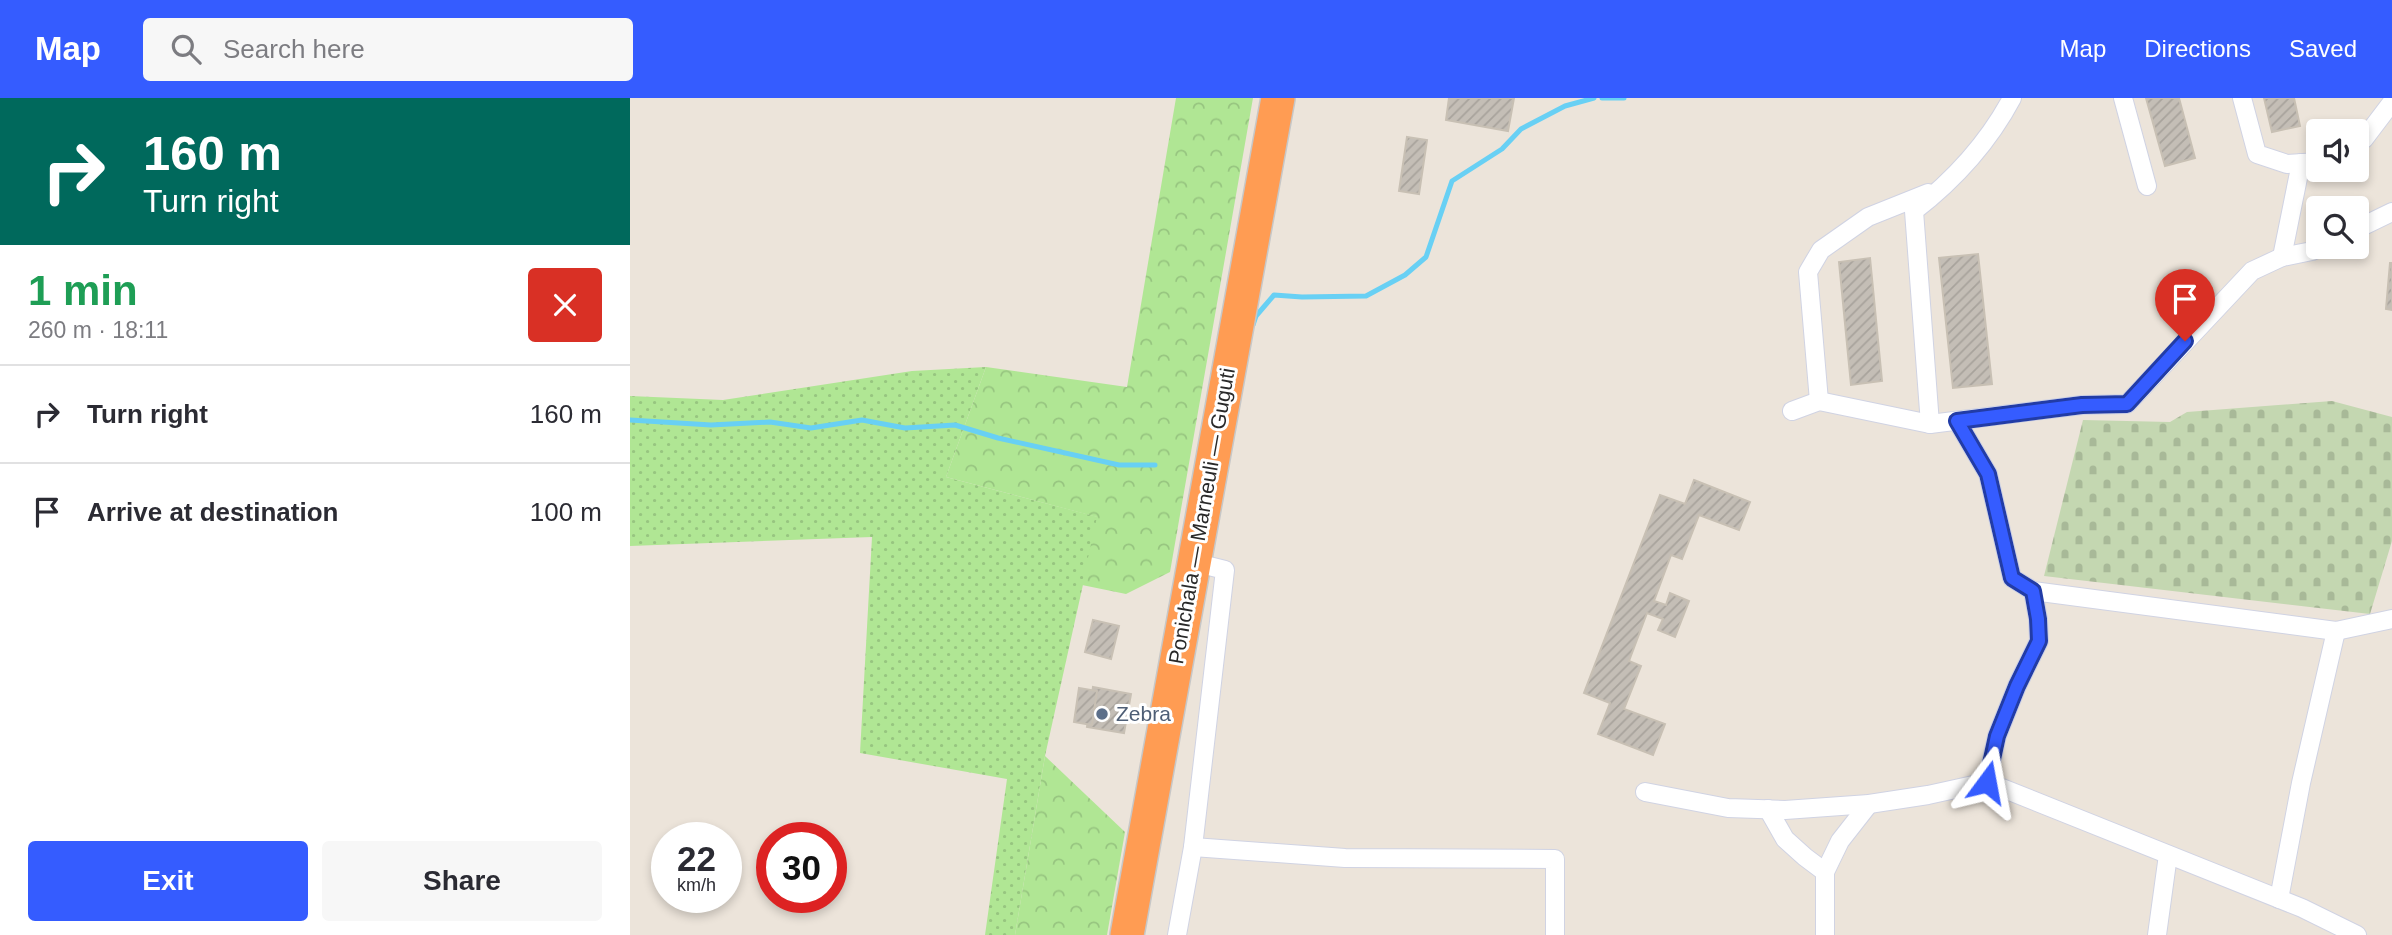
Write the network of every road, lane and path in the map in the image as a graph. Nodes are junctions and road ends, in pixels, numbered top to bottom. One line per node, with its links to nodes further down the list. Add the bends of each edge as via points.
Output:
1 (1278, 98): 21 (highway, Ponichala — Marneuli — Guguti)
2 (2012, 98): 7 (street)
3 (2024, 98): 7 (street)
4 (2123, 98): 12 (street)
5 (2242, 98): 9 (street, via 2257,153 2287,164)
6 (2392, 102): 8 (street)
7 (1995, 129): 11 (street)
8 (2369, 132)
9 (2306, 163)
10 (2306, 176): 16 (street)
11 (1946, 186): 17 (street, via 1868,217 1821,250 1808,272); 20 (street, via 1914,211)
12 (2147, 186)
13 (2392, 212): 14 (street)
14 (2369, 223)
15 (2306, 252): 16 (street)
16 (2282, 257): 19 (street, via 2252,271 2127,404)
17 (1819, 401): 18 (street); 20 (street)
18 (1792, 411)
19 (1957, 421): 20 (street); 22 (street, via 1988,474 2012,578)
20 (1930, 424)
21 (1193, 562): 29 (street, via 1225,570); 33 (highway, Ponichala — Marneuli — Guguti)
22 (2033, 591): 24 (street); 25 (street, via 2039,641 1997,736)
23 (2392, 619): 24 (street)
24 (2336, 631): 32 (street)
25 (1987, 782): 27 (street); 30 (street)
26 (1645, 792): 28 (street, via 1728,808)
27 (1869, 803): 28 (street); 31 (street, via 1840,841)
28 (1768, 809): 31 (street, via 1786,839)
29 (1193, 847): 34 (street); 35 (street, via 1345,858 1555,859)
30 (2168, 855): 32 (street); 37 (street)
31 (1825, 872): 36 (street)
32 (2279, 899): 38 (street)
33 (1127, 935)
34 (1177, 935)
35 (1555, 935)
36 (1825, 935)
37 (2157, 935)
38 (2357, 935)

